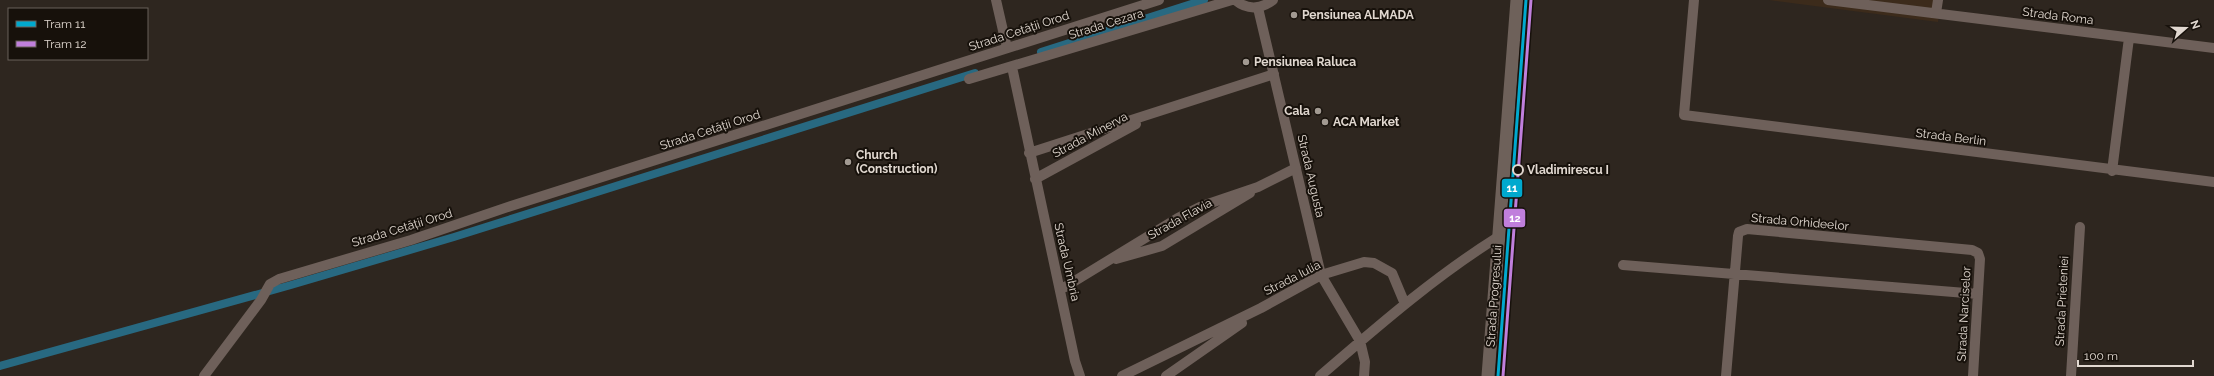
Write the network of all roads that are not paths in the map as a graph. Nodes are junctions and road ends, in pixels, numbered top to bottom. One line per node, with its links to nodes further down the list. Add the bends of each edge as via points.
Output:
1 (996, 0): 12 (street)
2 (1159, 0): 12 (street, Strada Cetății Orod)
3 (1233, 0): 9 (street, via 1246,7); 14 (street, Strada Cezara)
4 (1273, 0): 9 (street)
5 (1517, 0): 25 (main road, Strada Progresului)
6 (1694, 0): 20 (street, Strada Berlin, via 1684,115)
7 (1828, 0): 10 (street, Strada Roma)
8 (1938, 0): 10 (street)
9 (1258, 8): 15 (street, Strada Augusta)
10 (1936, 13): 11 (street, Strada Roma)
11 (2129, 38): 13 (street, Strada Roma); 20 (street)
12 (1007, 48): 36 (street, Strada Cetății Orod, via 411,240 279,279 270,284 261,300)
13 (2214, 48)
14 (1012, 67): 16 (street, Strada Cezara); 18 (street)
15 (1274, 74): 17 (street, Strada Minerva); 19 (street, Strada Augusta)
16 (969, 79)
17 (1158, 113): 18 (street, Strada Minerva); 21 (street, Strada Minerva)
18 (1029, 153): 21 (street, Strada Umbria)
19 (1296, 168): 23 (street, Strada Flavia); 29 (street, Strada Augusta)
20 (2112, 170): 22 (street, Strada Berlin)
21 (1035, 180): 31 (street, Strada Umbria)
22 (2214, 182)
23 (1258, 187): 27 (street, Strada Flavia, via 1202,206); 27 (street, Strada Flavia, via 1162,246)
24 (2080, 227): 45 (street, Strada Prieteniei)
25 (1498, 237): 33 (street, via 1458,263); 42 (main road, Strada Progresului)
26 (1978, 253): 30 (street, Strada Orhideelor, via 1972,250 1747,229 1739,232); 32 (street, Strada Narciselor)
27 (1109, 260): 31 (street, Strada Flavia)
28 (1623, 265): 30 (street)
29 (1321, 275): 33 (street, Strada Iulia, via 1364,262 1374,263 1392,273); 34 (street, Strada Iulia); 35 (street, Strada Augusta)
30 (1735, 276): 32 (street); 43 (street, Strada Orhideelor)
31 (1060, 290): 37 (street, Strada Umbria)
32 (1978, 294): 44 (street, Strada Narciselor)
33 (1405, 304): 35 (street)
34 (1261, 308): 38 (street, Strada Iulia); 39 (street, Strada Iulia)
35 (1360, 341): 40 (street); 41 (street, Strada Augusta, via 1365,362)
36 (204, 376)
37 (1080, 376)
38 (1122, 376)
39 (1166, 376)
40 (1320, 376)
41 (1364, 376)
42 (1488, 376)
43 (1726, 376)
44 (1973, 376)
45 (2071, 376)

